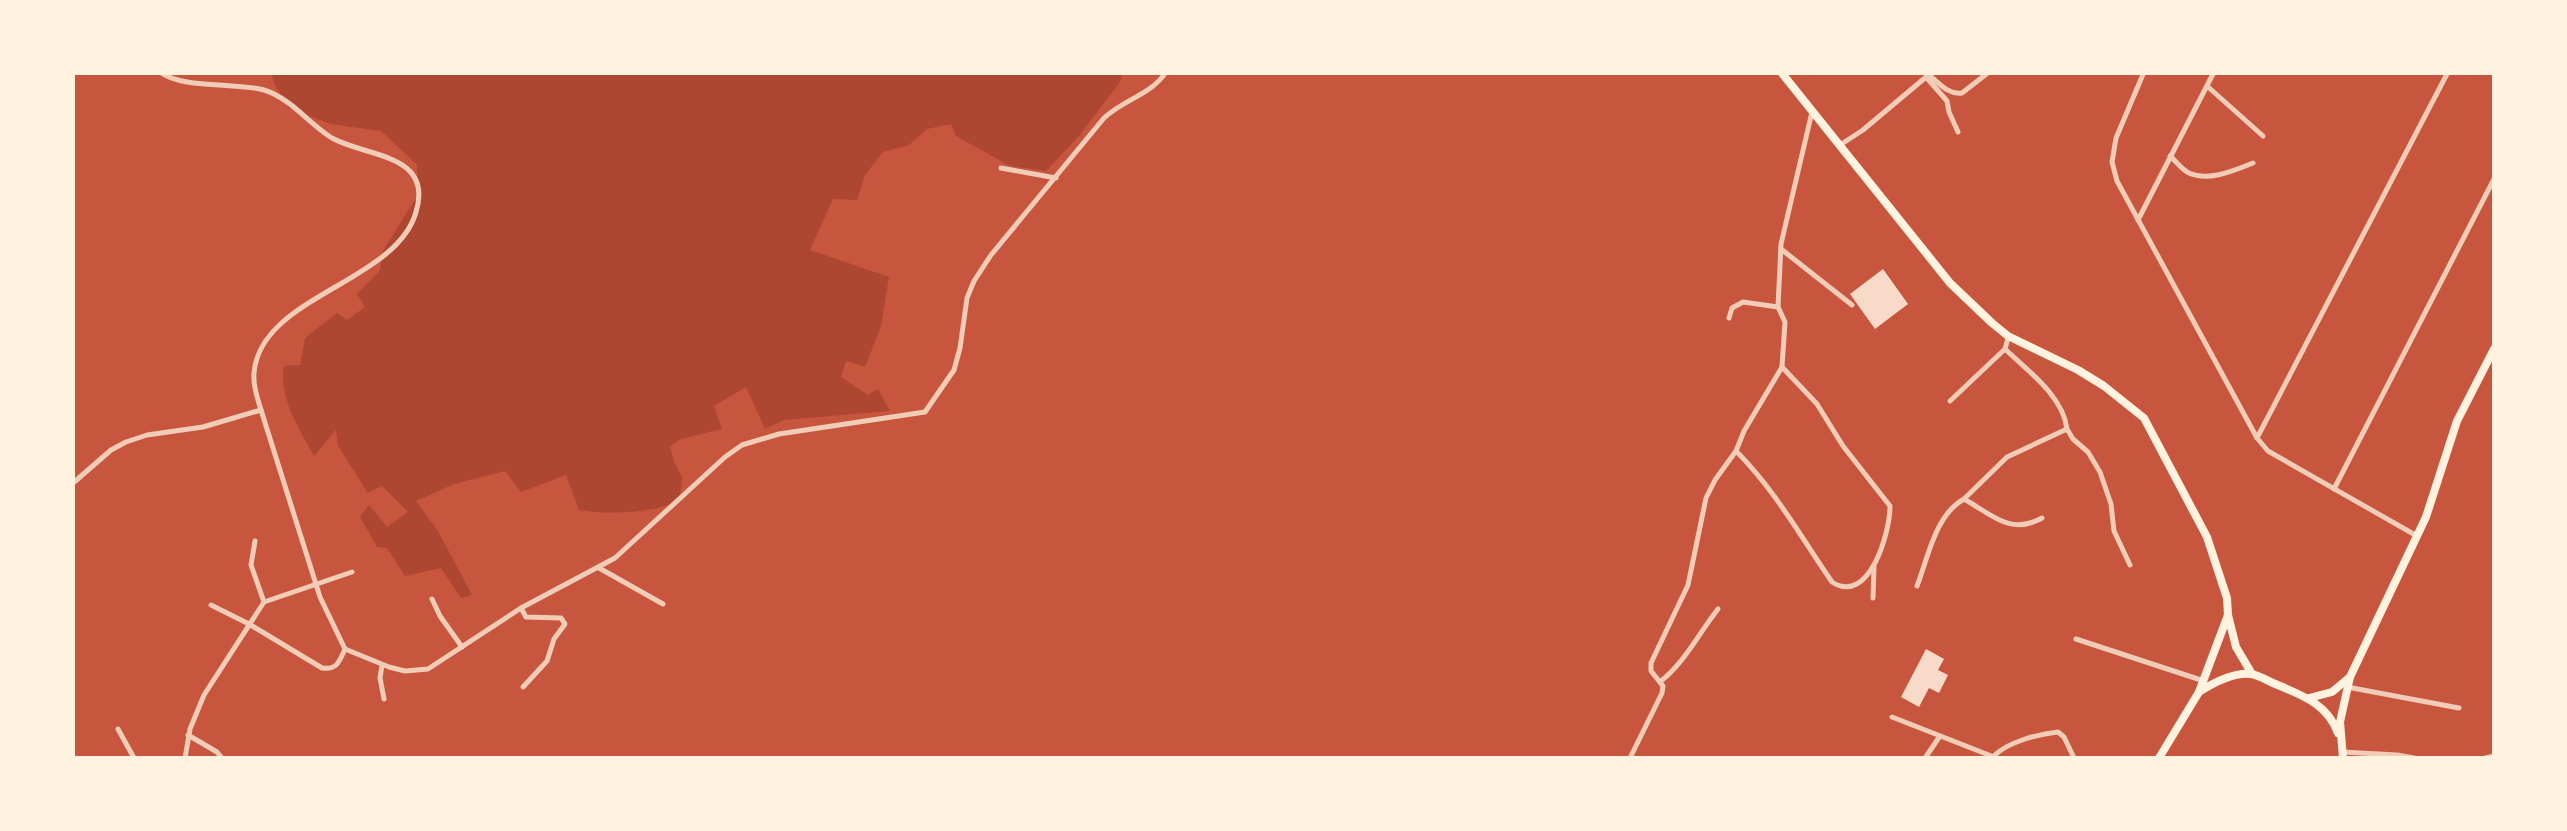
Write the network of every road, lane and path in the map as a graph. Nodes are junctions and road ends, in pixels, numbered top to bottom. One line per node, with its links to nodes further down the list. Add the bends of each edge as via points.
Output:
1 (160, 72): 29 (street, via 183,82 272,93 332,138 394,159 418,188 407,235 282,324 262,347 254,371)
2 (1166, 72): 17 (street, via 1150,90 1116,106)
3 (1780, 72): 10 (highway)
4 (1989, 72): 8 (street, via 1957,94)
5 (2144, 72): 19 (street, via 2112,162)
6 (2214, 72): 9 (street)
7 (2448, 72): 31 (street)
8 (1929, 75): 11 (street); 13 (street)
9 (2207, 86): 12 (street); 14 (street)
10 (1812, 112): 13 (highway); 20 (street)
11 (1958, 132)
12 (2263, 136)
13 (1840, 146): 24 (highway, via 1950,284)
14 (2170, 156): 15 (street, via 2199,175); 19 (street)
15 (2253, 163)
16 (1001, 168): 17 (street)
17 (1056, 178): 41 (street, via 974,281 954,370 925,412 742,445)
18 (2494, 178): 34 (street)
19 (2138, 220): 31 (street)
20 (1781, 249): 21 (street); 22 (street)
21 (1852, 305)
22 (1778, 306): 23 (street, via 1743,302); 27 (street, via 1786,322)
23 (1729, 318)
24 (2008, 336): 25 (street); 52 (highway, via 2091,378 2144,418 2207,538)
25 (2005, 348): 28 (street); 30 (street, via 2059,404)
26 (2494, 349): 37 (highway, via 2457,421)
27 (1782, 368): 32 (street); 39 (street, via 1817,404 1890,506)
28 (1950, 401)
29 (261, 410): 33 (street, via 126,442); 43 (street)
30 (2067, 429): 35 (street, via 2006,457); 40 (street, via 2100,472)
31 (2256, 438): 34 (street)
32 (1736, 451): 39 (street, via 1832,582 1848,588); 59 (street, via 1706,498 1688,585 1651,662)
33 (72, 484)
34 (2334, 489): 37 (street)
35 (1964, 498): 36 (street, via 2015,525); 44 (street, via 1939,527)
36 (2042, 518)
37 (2417, 536): 61 (highway)
38 (255, 542): 47 (street, via 251,565)
39 (1874, 564): 46 (street)
40 (2130, 565)
41 (599, 568): 48 (street); 50 (street)
42 (352, 572): 43 (street)
43 (316, 583): 47 (street); 56 (street)
44 (1917, 586)
45 (432, 598): 55 (street)
46 (1874, 598)
47 (264, 602): 53 (street)
48 (663, 604)
49 (211, 605): 53 (street)
50 (521, 608): 55 (street); 62 (street, via 526,617 562,618 565,624 547,662)
51 (1718, 610): 59 (street)
52 (2228, 614): 58 (highway); 60 (highway)
53 (249, 624): 56 (street, via 322,668 338,665); 69 (street)
54 (2076, 639): 60 (street)
55 (462, 647): 57 (street, via 428,669)
56 (345, 649): 57 (street)
57 (382, 664): 65 (street)
58 (2252, 674): 63 (highway); 64 (highway)
59 (1661, 681): 77 (street, via 1662,693)
60 (2204, 681): 63 (highway)
61 (2348, 682): 64 (highway); 66 (street); 71 (highway)
62 (523, 687)
63 (2200, 692): 81 (highway)
64 (2308, 698): 71 (highway, via 2327,713)
65 (384, 699)
66 (2459, 708)
67 (1892, 717): 70 (street)
68 (118, 728): 74 (street)
69 (188, 734): 75 (street); 76 (street)
70 (1940, 736): 78 (street); 79 (street)
71 (2340, 738): 72 (highway)
72 (2342, 755): 82 (street)
73 (2494, 756): 83 (street)
74 (134, 758)
75 (185, 758)
76 (222, 758)
77 (1630, 758)
78 (1925, 758)
79 (1993, 758): 80 (street, via 2058,732)
80 (2074, 758)
81 (2159, 758)
82 (2414, 758)
83 (2485, 758)

